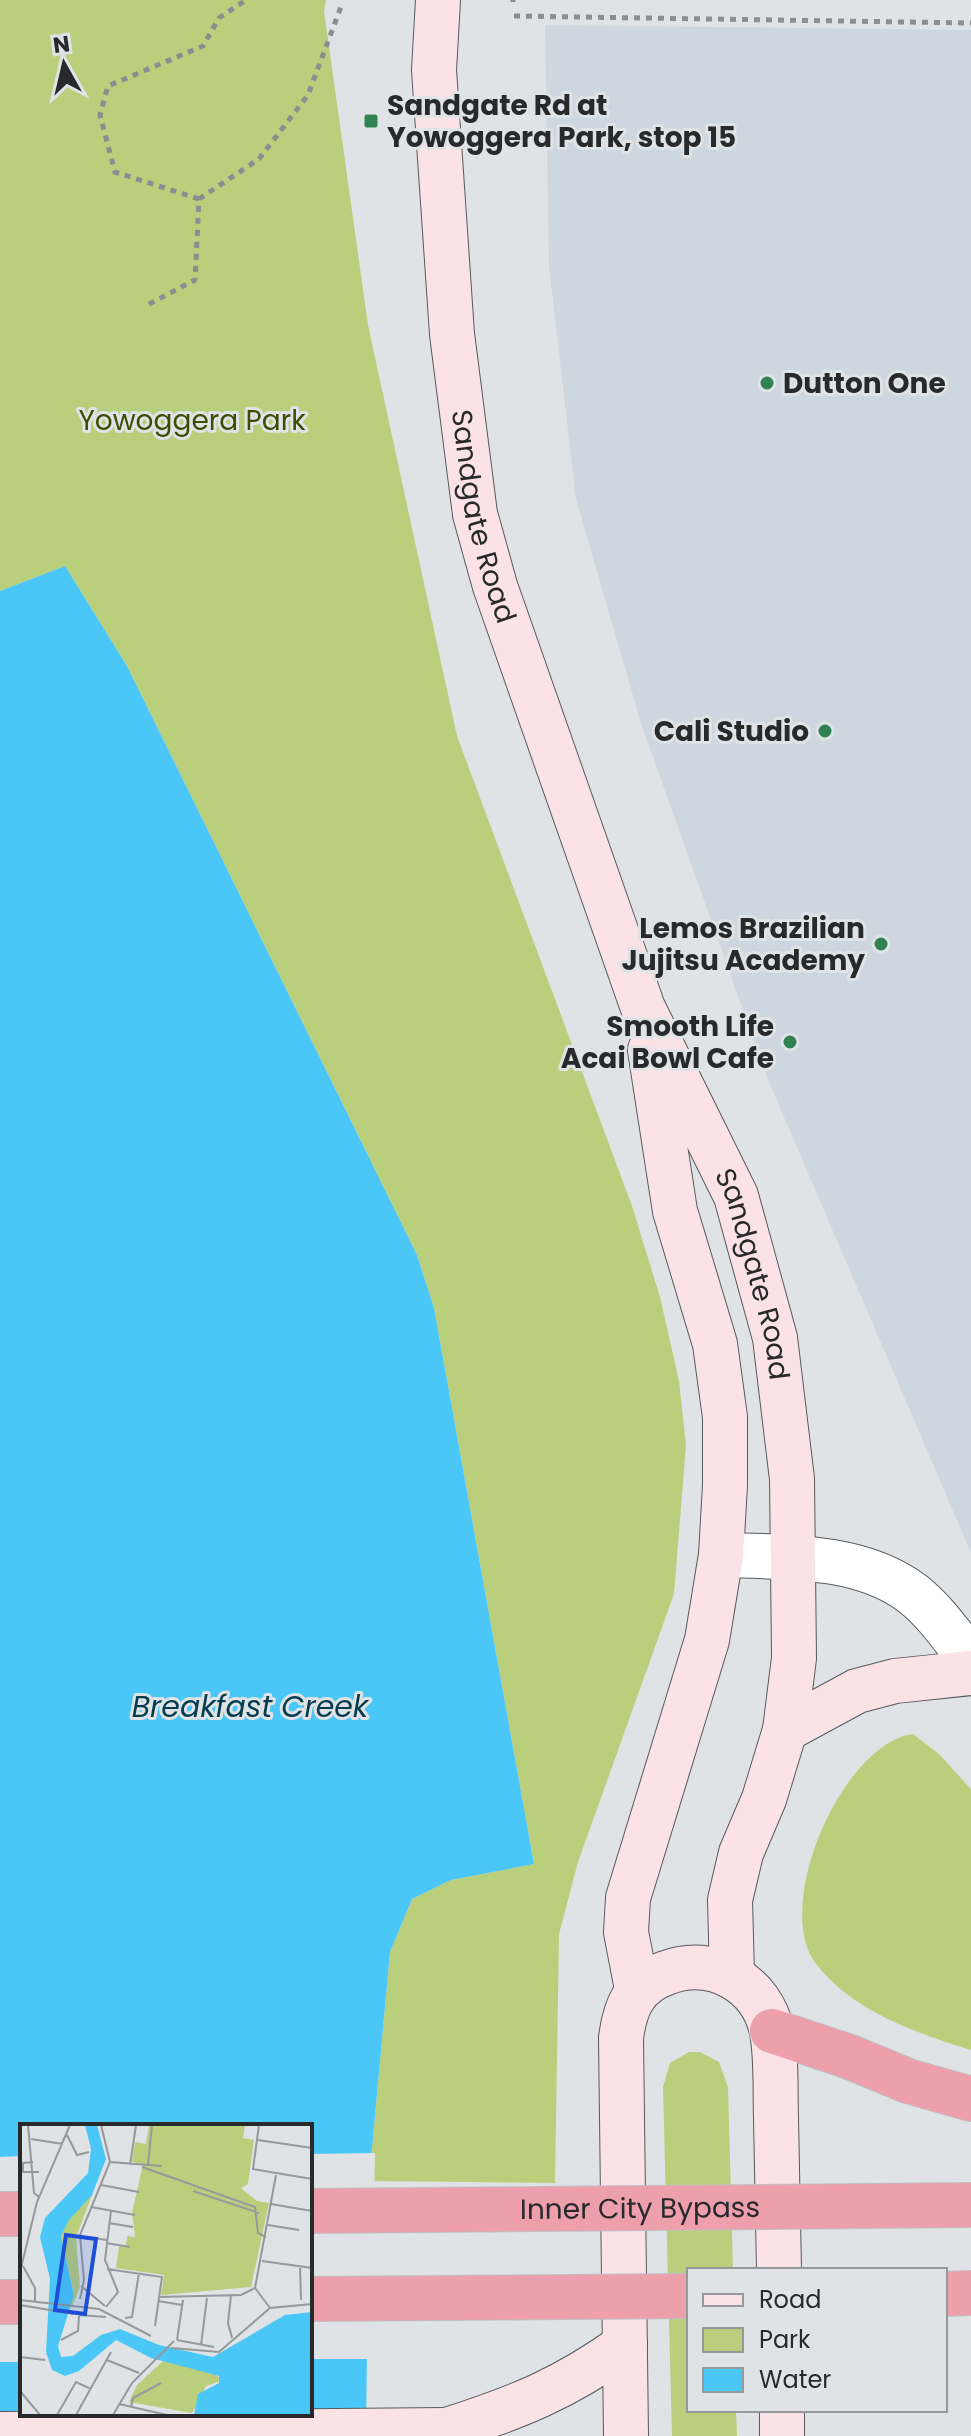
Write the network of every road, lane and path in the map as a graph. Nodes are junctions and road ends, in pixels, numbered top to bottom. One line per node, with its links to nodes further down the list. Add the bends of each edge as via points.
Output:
1 (246, 0): 6 (path, via 219,18 203,46 108,86 100,115 115,172)
2 (438, 0): 8 (main road, Sandgate Road, via 434,70 452,334 475,514 495,586)
3 (342, 4): 6 (path, via 308,95 259,159)
4 (514, 16): 5 (path)
5 (971, 23)
6 (199, 199): 7 (path, via 195,280)
7 (149, 304)
8 (643, 1008): 9 (main road, Sandgate Road, via 675,1211 715,1344 725,1417); 10 (main road, Sandgate Road, via 736,1196 755,1259 775,1338 788,1429)
9 (721, 1555): 10 (street); 15 (main road, Sandgate Road, via 707,1640 628,1898 626,1932)
10 (796, 1558): 11 (street, via 865,1570 896,1582 931,1611); 13 (main road, Sandgate Road, via 794,1658)
11 (971, 1660)
12 (971, 1673): 13 (main road, via 857,1691)
13 (785, 1730): 14 (main road, Sandgate Road, via 741,1853 730,1900)
14 (732, 1975): 15 (main road, via 705,1966 678,1968); 16 (main road, via 753,1992)
15 (637, 1989): 25 (main road, via 621,2038)
16 (772, 2031): 17 (highway); 20 (main road)
17 (971, 2099)
18 (971, 2205): 19 (highway, Inner City Bypass, bridge)
19 (312, 2211)
20 (779, 2268)
21 (971, 2293): 22 (highway)
22 (947, 2294)
23 (687, 2296): 24 (highway, bridge)
24 (312, 2299)
25 (625, 2345): 27 (main road, via 581,2376); 29 (main road)
26 (782, 2412): 30 (main road)
27 (459, 2433): 28 (main road)
28 (0, 2434)
29 (626, 2436)
30 (782, 2436)

